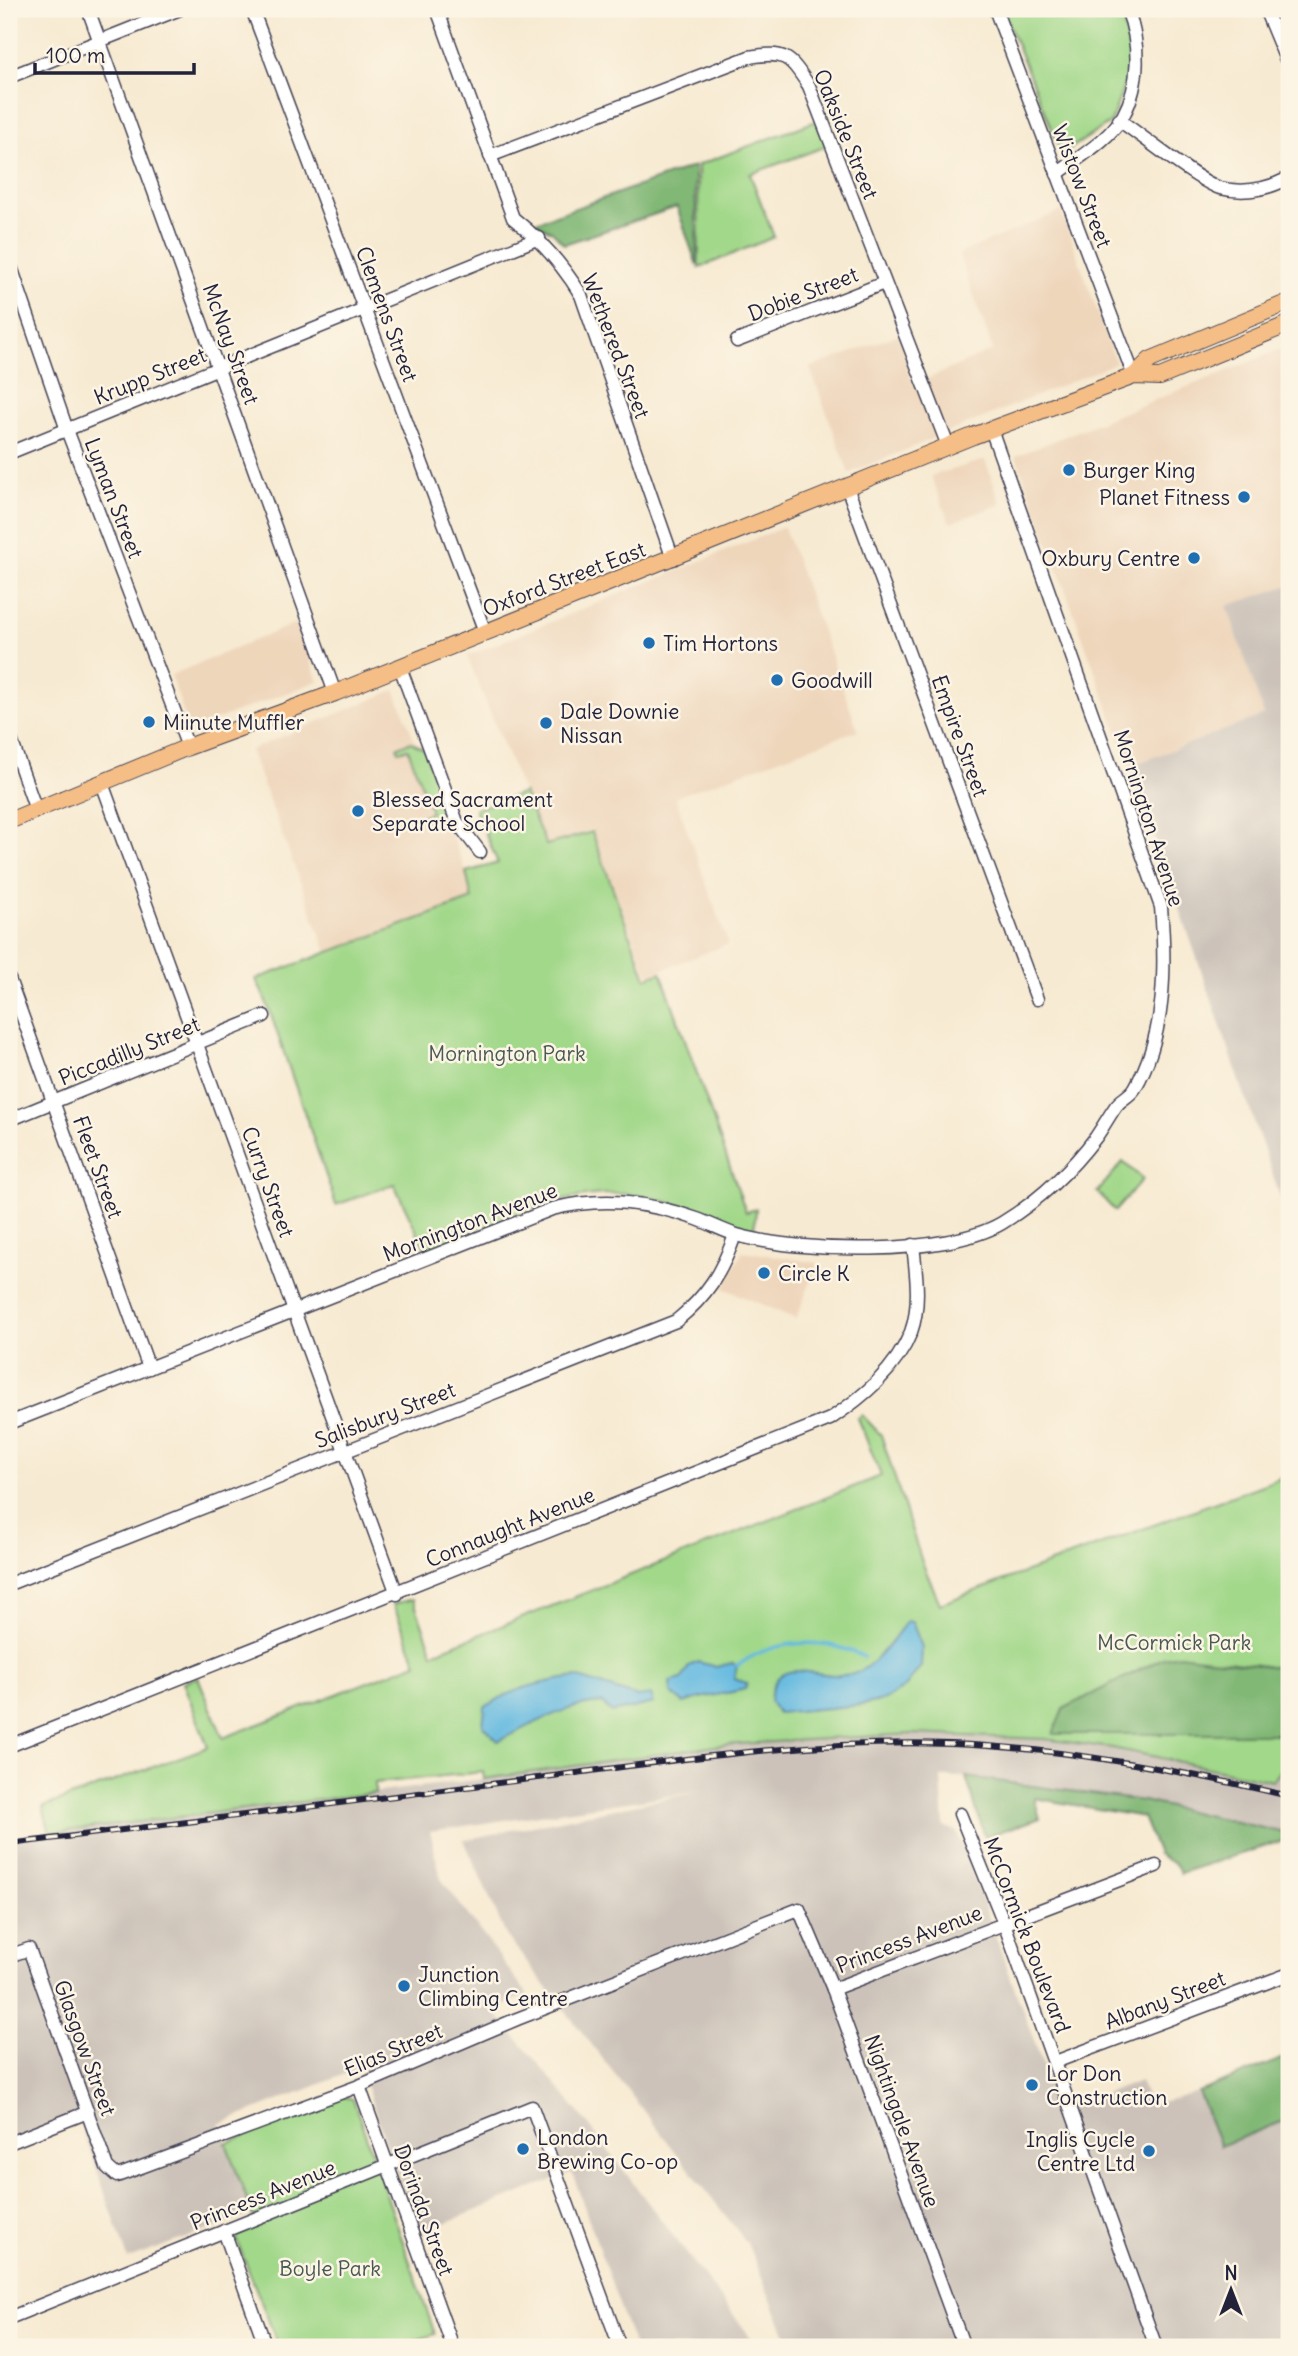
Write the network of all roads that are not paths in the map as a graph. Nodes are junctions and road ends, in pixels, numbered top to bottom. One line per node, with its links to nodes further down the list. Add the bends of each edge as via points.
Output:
1 (88, 9): 8 (street, McNay Street)
2 (180, 9): 8 (street)
3 (252, 9): 19 (street, Clemens Street)
4 (438, 9): 12 (street, Wethered Street)
5 (995, 9): 13 (street, Wistow Street)
6 (1127, 9): 11 (street, via 1138,60 1133,88)
7 (1265, 9): 9 (street)
8 (100, 41): 10 (street); 22 (street, McNay Street)
9 (1289, 67)
10 (9, 78)
11 (1119, 120): 13 (street); 14 (street, via 1217,187 1240,191 1272,187)
12 (490, 156): 15 (street, Wethered Street, via 513,218); 17 (street, Oakside Street, via 749,57 776,52 792,61 809,86)
13 (1057, 174): 23 (street, Wistow Street)
14 (1289, 178)
15 (539, 239): 19 (street, Krupp Street); 29 (street, Wethered Street, via 581,295)
16 (9, 261): 25 (street, Lyman Street)
17 (884, 283): 21 (street, Dobie Street); 26 (street, Oakside Street)
18 (1289, 302): 23 (main road, Oxford Street East, via 1150,360)
19 (365, 311): 22 (street, Krupp Street); 30 (street, Clemens Street)
20 (1289, 324): 23 (main road, Oxford Street East, via 1160,377)
21 (737, 341)
22 (220, 369): 25 (street, Krupp Street); 32 (street, McNay Street)
23 (1135, 376): 24 (main road, Oxford Street East)
24 (991, 429): 26 (main road, Oxford Street East); 46 (street, Mornington Avenue, via 1161,907 1163,993 1148,1057 1134,1090 1116,1105 1062,1177 1001,1224 964,1237)
25 (67, 430): 27 (street, Krupp Street); 34 (street, Lyman Street)
26 (948, 446): 28 (main road, Oxford Street East)
27 (9, 453)
28 (847, 487): 29 (main road, Oxford Street East); 40 (street, Empire Street)
29 (673, 559): 30 (main road, Oxford Street East)
30 (485, 632): 31 (main road, Oxford Street East)
31 (400, 667): 32 (main road, Oxford Street East); 38 (street, via 457,822)
32 (335, 694): 34 (main road, Oxford Street East)
33 (9, 734): 36 (street)
34 (188, 747): 35 (main road, Oxford Street East)
35 (102, 783): 36 (main road, Oxford Street East); 42 (street, Curry Street)
36 (36, 810): 37 (main road, Oxford Street East)
37 (9, 821)
38 (480, 852)
39 (9, 979): 43 (street, Fleet Street)
40 (1037, 999)
41 (264, 1016): 42 (street, Piccadilly Street)
42 (197, 1045): 43 (street, Piccadilly Street); 47 (street, Curry Street)
43 (55, 1103): 44 (street, Piccadilly Street); 48 (street, Fleet Street)
44 (9, 1120)
45 (735, 1235): 46 (street, Mornington Avenue, via 809,1249); 47 (street, Mornington Avenue, via 653,1205 584,1201 552,1209); 50 (street, Salisbury Street, via 710,1289 676,1321)
46 (913, 1245): 52 (street, Connaught Avenue, via 917,1286 911,1332 872,1389 856,1402 830,1419)
47 (294, 1311): 48 (street, Mornington Avenue); 50 (street, Curry Street)
48 (149, 1368): 49 (street, Mornington Avenue)
49 (9, 1423)
50 (344, 1451): 51 (street, Salisbury Street); 52 (street, Curry Street)
51 (9, 1584)
52 (397, 1594): 53 (street, Connaught Avenue)
53 (9, 1746)
54 (960, 1814): 57 (street, McCormick Boulevard)
55 (1156, 1866): 57 (street, Princess Avenue)
56 (799, 1909): 60 (street, Nightingale Avenue); 62 (street, Elias Street, via 528,2014)
57 (1004, 1923): 60 (street, Princess Avenue); 61 (street, McCormick Boulevard)
58 (9, 1956): 63 (street, Glasgow Street, via 29,1949)
59 (1289, 1974): 61 (street, Albany Street)
60 (833, 1989): 72 (street, Nightingale Avenue)
61 (1055, 2062): 73 (street, McCormick Boulevard)
62 (359, 2086): 65 (street, Dorinda Street); 66 (street, Elias Street)
63 (89, 2112): 64 (street); 66 (street, Glasgow Street, via 107,2167)
64 (9, 2143)
65 (387, 2165): 67 (street, Princess Avenue); 70 (street, Dorinda Street); 71 (street, Princess Avenue, via 532,2107)
66 (117, 2176)
67 (224, 2231): 68 (street, Princess Avenue); 69 (street)
68 (9, 2318)
69 (266, 2347)
70 (453, 2347)
71 (620, 2347)
72 (964, 2347)
73 (1156, 2347)

